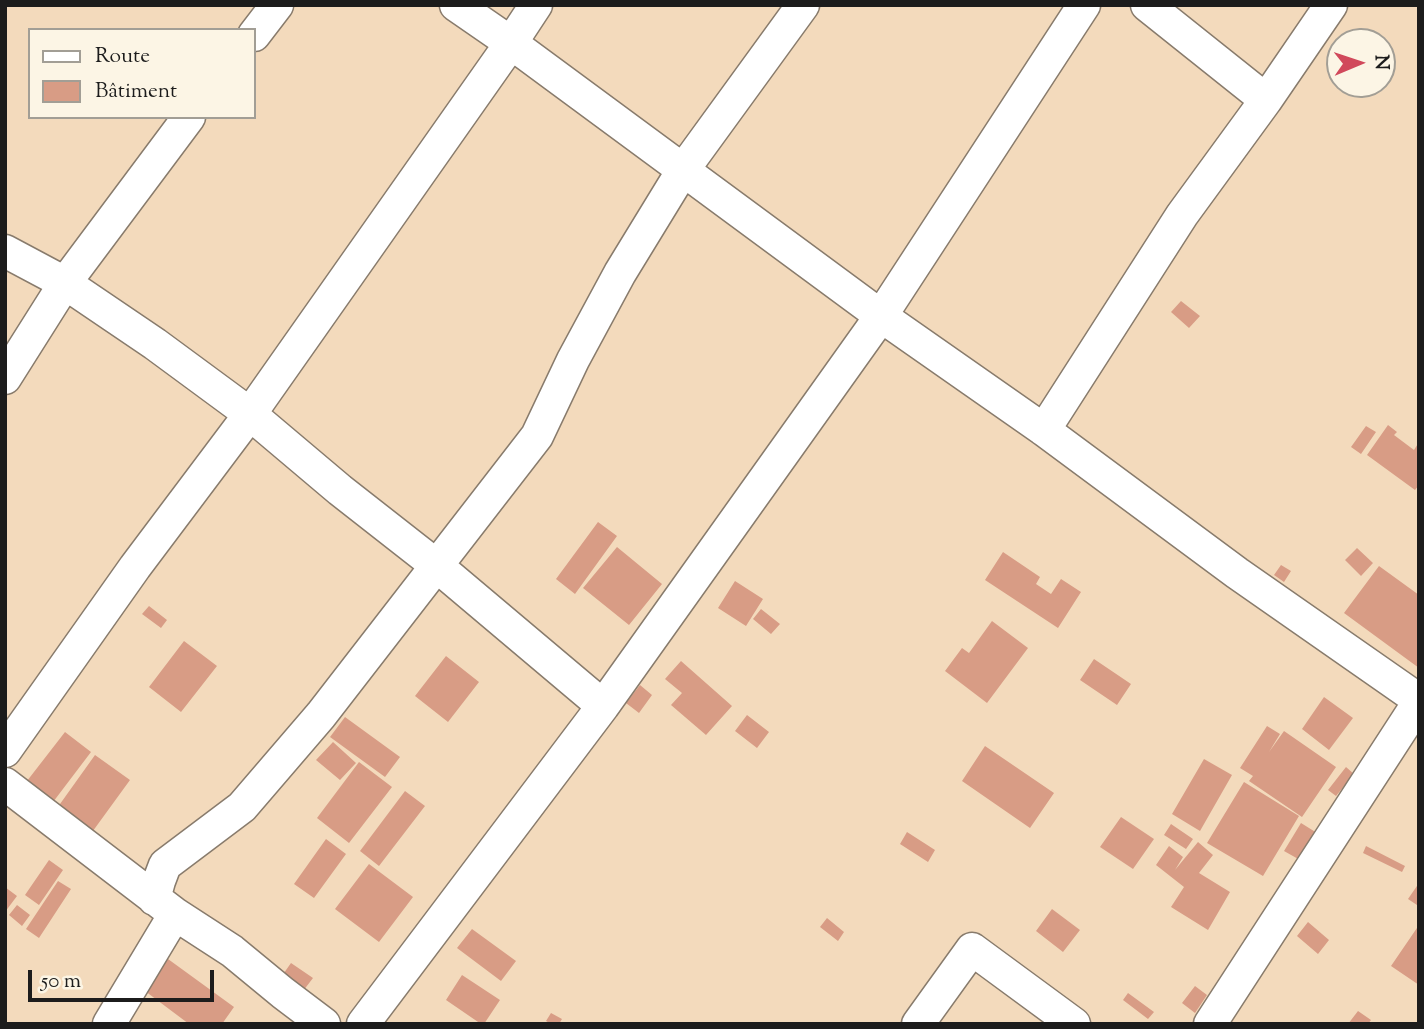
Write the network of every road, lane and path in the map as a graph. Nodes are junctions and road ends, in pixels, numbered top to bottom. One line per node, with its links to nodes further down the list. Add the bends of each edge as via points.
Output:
1 (277, 5): 8 (street)
2 (456, 5): 9 (street)
3 (536, 5): 9 (street)
4 (803, 5): 12 (street)
5 (1084, 5): 15 (street)
6 (1147, 5): 10 (street)
7 (1331, 5): 10 (street)
8 (256, 32)
9 (511, 43): 12 (street); 17 (street)
10 (1266, 100): 18 (street, via 1182,215)
11 (188, 119): 14 (street)
12 (683, 170): 15 (street); 19 (street, via 620,273 537,436)
13 (5, 251): 14 (street)
14 (65, 283): 16 (street); 17 (street)
15 (881, 316): 18 (street); 21 (street)
16 (5, 378)
17 (250, 414): 19 (street); 22 (street)
18 (1044, 430): 20 (street)
19 (437, 566): 21 (street); 24 (street, via 321,715 242,807 166,865 159,881)
20 (1419, 701): 30 (street)
21 (603, 706): 27 (street)
22 (5, 751)
23 (5, 784): 24 (street)
24 (164, 907): 25 (street); 26 (street, via 232,951)
25 (108, 1024)
26 (324, 1024)
27 (363, 1024)
28 (918, 1024): 29 (street, via 972,949)
29 (1074, 1024)
30 (1210, 1024)

